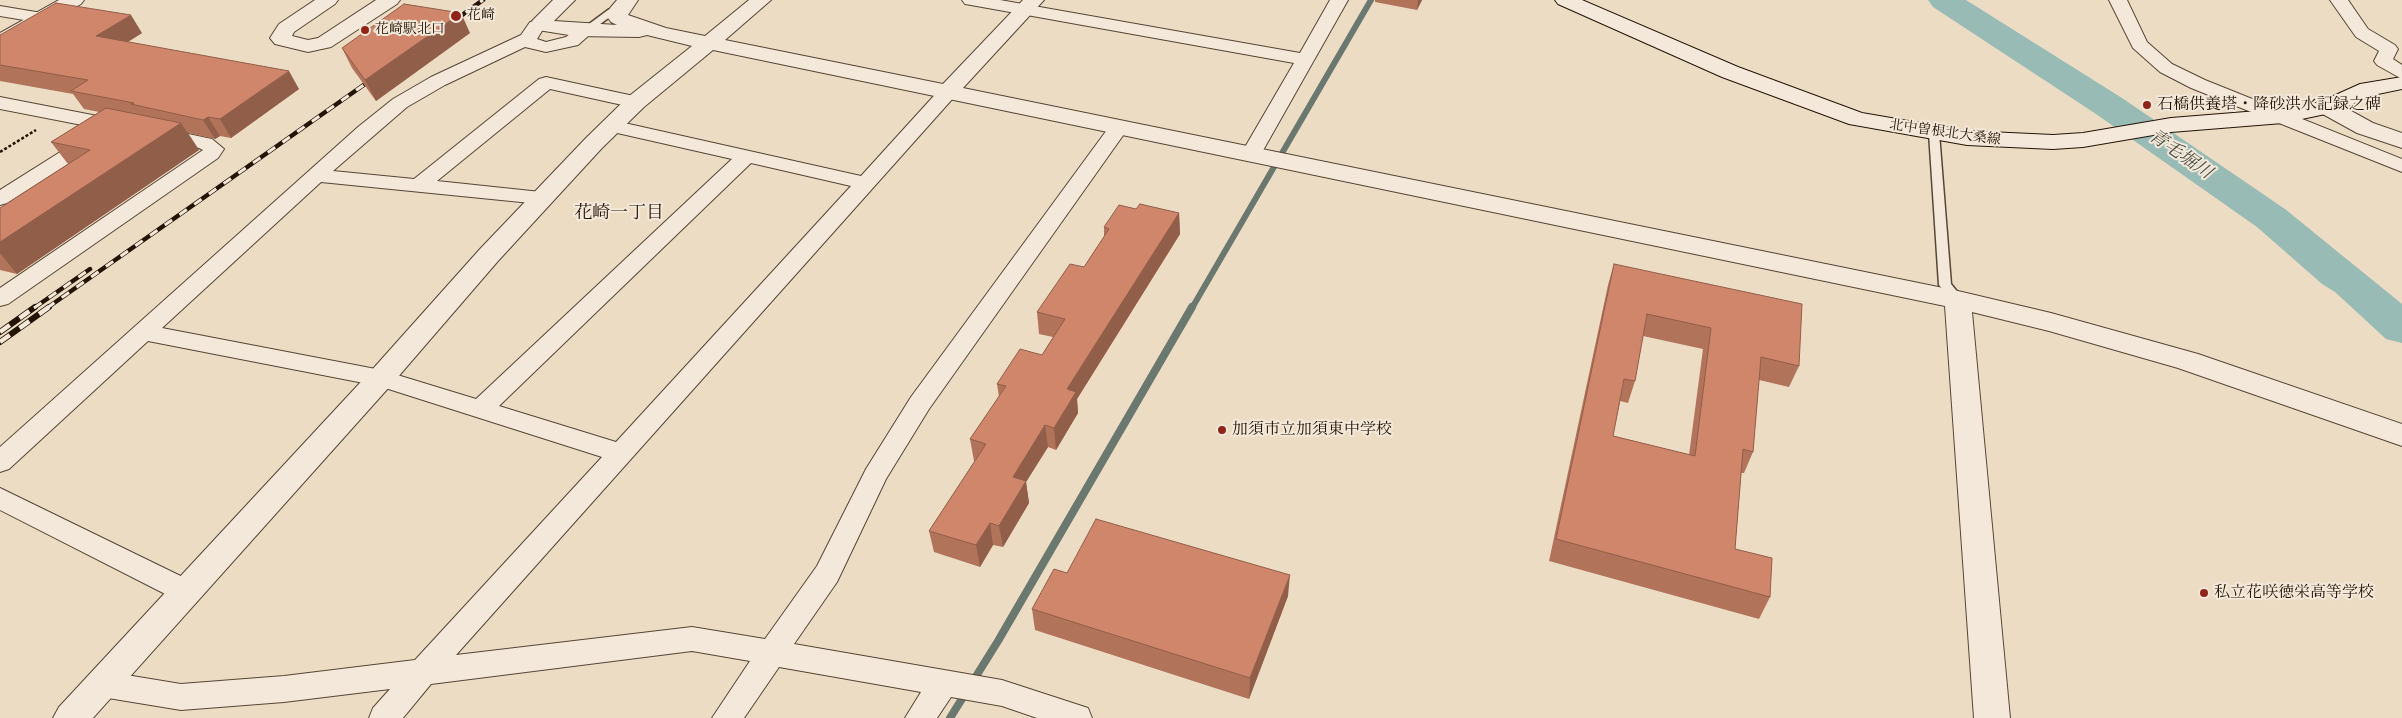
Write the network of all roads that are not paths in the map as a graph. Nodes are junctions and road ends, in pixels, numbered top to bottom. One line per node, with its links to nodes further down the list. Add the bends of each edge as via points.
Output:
1 (74, 0): 14 (street)
2 (328, 0): 3 (street, via 286,28 280,38 308,46 324,43)
3 (390, 0)
4 (565, 0): 15 (street)
5 (761, 0): 20 (street)
6 (971, 0): 12 (street)
7 (1339, 0): 21 (street)
8 (1565, 0): 32 (street, 北中曽根北大桑線, via 1790,96 1857,119)
9 (2118, 0): 28 (street, via 2139,44 2160,64 2198,84)
10 (2338, 0): 22 (street, via 2362,33 2389,49 2383,61)
11 (625, 3): 16 (lane); 17 (street, via 617,14 622,21)
12 (1029, 5): 21 (street); 24 (street)
13 (0, 11): 14 (street)
14 (42, 18): 19 (street)
15 (542, 21): 16 (street, via 545,26 558,30); 18 (street)
16 (586, 30): 17 (street); 18 (street, via 572,41 555,46 538,46)
17 (661, 32): 20 (street)
18 (528, 39): 37 (street, via 470,64 400,103)
19 (0, 41)
20 (709, 42): 24 (street); 25 (street)
21 (1305, 60): 34 (street)
22 (2402, 73)
23 (2402, 82): 27 (street, 北中曽根北大桑線, via 2368,89)
24 (948, 92): 30 (street); 38 (street)
25 (636, 102): 29 (street); 39 (street, via 546,83)
26 (2, 105): 31 (street)
27 (2327, 107): 28 (street, 北中曽根北大桑線); 33 (street, via 2365,128)
28 (2283, 116): 32 (street, 北中曽根北大桑線, via 2171,125 2083,140 2030,142); 36 (street)
29 (611, 126): 35 (street); 40 (street)
30 (1119, 127): 34 (street); 52 (street, via 906,424 875,476 827,574)
31 (130, 129): 41 (street); 42 (street, via 205,143 214,149)
32 (1934, 133): 43 (lane, via 1945,285)
33 (2402, 141)
34 (1251, 154): 43 (street)
35 (745, 158): 38 (street); 46 (street)
36 (2402, 166)
37 (317, 175): 39 (street); 44 (street)
38 (865, 184): 48 (street)
39 (418, 186): 40 (street)
40 (541, 198): 45 (street)
41 (0, 199)
42 (0, 298)
43 (1958, 300): 47 (street, via 2051,322 2188,361); 61 (street)
44 (143, 332): 45 (street); 49 (street)
45 (381, 378): 46 (street); 51 (street)
46 (480, 410): 48 (street)
47 (2402, 435)
48 (620, 453): 53 (street)
49 (0, 462)
50 (0, 498): 51 (street)
51 (185, 591): 55 (street)
52 (774, 653): 53 (street, via 692,640); 54 (street); 58 (street)
53 (421, 674): 55 (street, via 284,690 181,697); 57 (street)
54 (944, 683): 59 (street); 60 (street, via 1002,694)
55 (102, 684): 56 (street)
56 (71, 718)
57 (384, 718)
58 (727, 718)
59 (920, 718)
60 (1076, 718)
61 (1992, 718)

